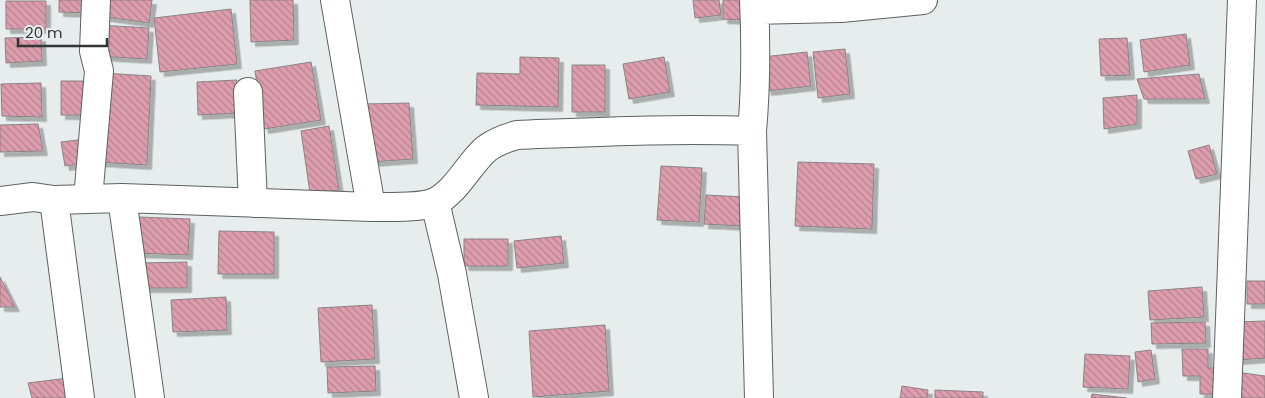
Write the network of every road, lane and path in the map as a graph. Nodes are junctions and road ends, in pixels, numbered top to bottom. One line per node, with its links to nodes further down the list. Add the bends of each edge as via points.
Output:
1 (96, 0): 9 (street, via 94,51 99,71)
2 (335, 0): 14 (street)
3 (923, 0): 5 (street, via 841,8)
4 (1242, 0): 19 (street)
5 (754, 5): 7 (street, via 756,74)
6 (248, 92): 13 (street)
7 (752, 131): 12 (street, via 639,130 516,135 486,149 450,191); 18 (street)
8 (122, 198): 9 (street); 13 (street); 16 (street)
9 (88, 199): 10 (street)
10 (54, 200): 11 (street, via 33,197); 15 (street)
11 (0, 201)
12 (435, 202): 14 (street); 17 (street, via 452,274)
13 (253, 203): 14 (street)
14 (371, 207)
15 (80, 398)
16 (150, 398)
17 (474, 398)
18 (759, 398)
19 (1227, 398)

